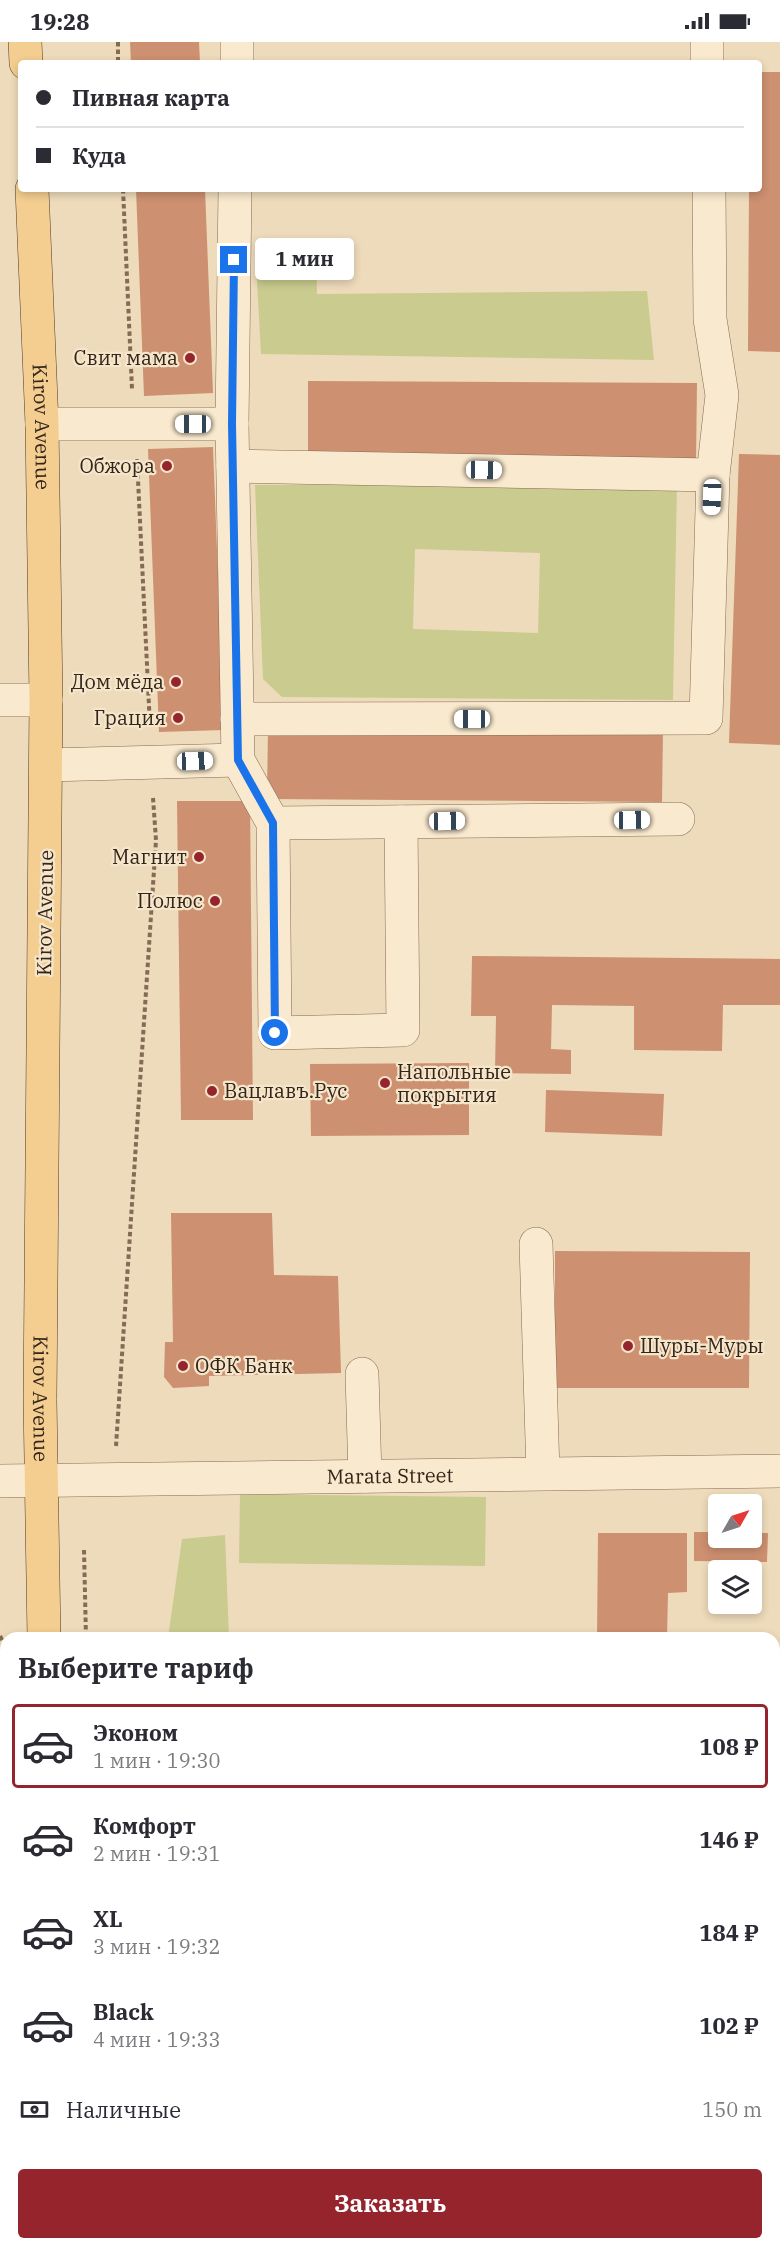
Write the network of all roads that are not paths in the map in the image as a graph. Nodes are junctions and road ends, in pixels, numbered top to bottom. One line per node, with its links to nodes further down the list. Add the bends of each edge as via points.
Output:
1 (25, 42): 4 (main road)
2 (237, 42): 5 (street)
3 (707, 42): 6 (street)
4 (26, 60)
5 (237, 60)
6 (707, 60)
7 (32, 192): 10 (main road, Kirov Avenue)
8 (235, 192): 11 (street)
9 (709, 192): 13 (street, via 710,319 722,395)
10 (42, 424): 11 (street); 15 (main road, Kirov Avenue)
11 (232, 424): 12 (street)
12 (233, 465): 13 (street); 16 (street)
13 (713, 475): 16 (street, via 706,718)
14 (0, 700): 15 (street)
15 (46, 700): 18 (main road, Kirov Avenue)
16 (237, 719): 17 (street)
17 (238, 760): 18 (street); 21 (street)
18 (47, 765): 27 (main road, Kirov Avenue)
19 (678, 819): 20 (street)
20 (401, 822): 21 (street); 21 (street, via 403,1030 275,1033)
21 (273, 823)
22 (536, 1244): 25 (street)
23 (362, 1374): 26 (street)
24 (780, 1471): 25 (street, Marata Street)
25 (543, 1473): 26 (street, Marata Street)
26 (364, 1476): 27 (street, Marata Street)
27 (42, 1480): 28 (street, Marata Street); 29 (main road, Kirov Avenue)
28 (0, 1481)
29 (44, 1632)

